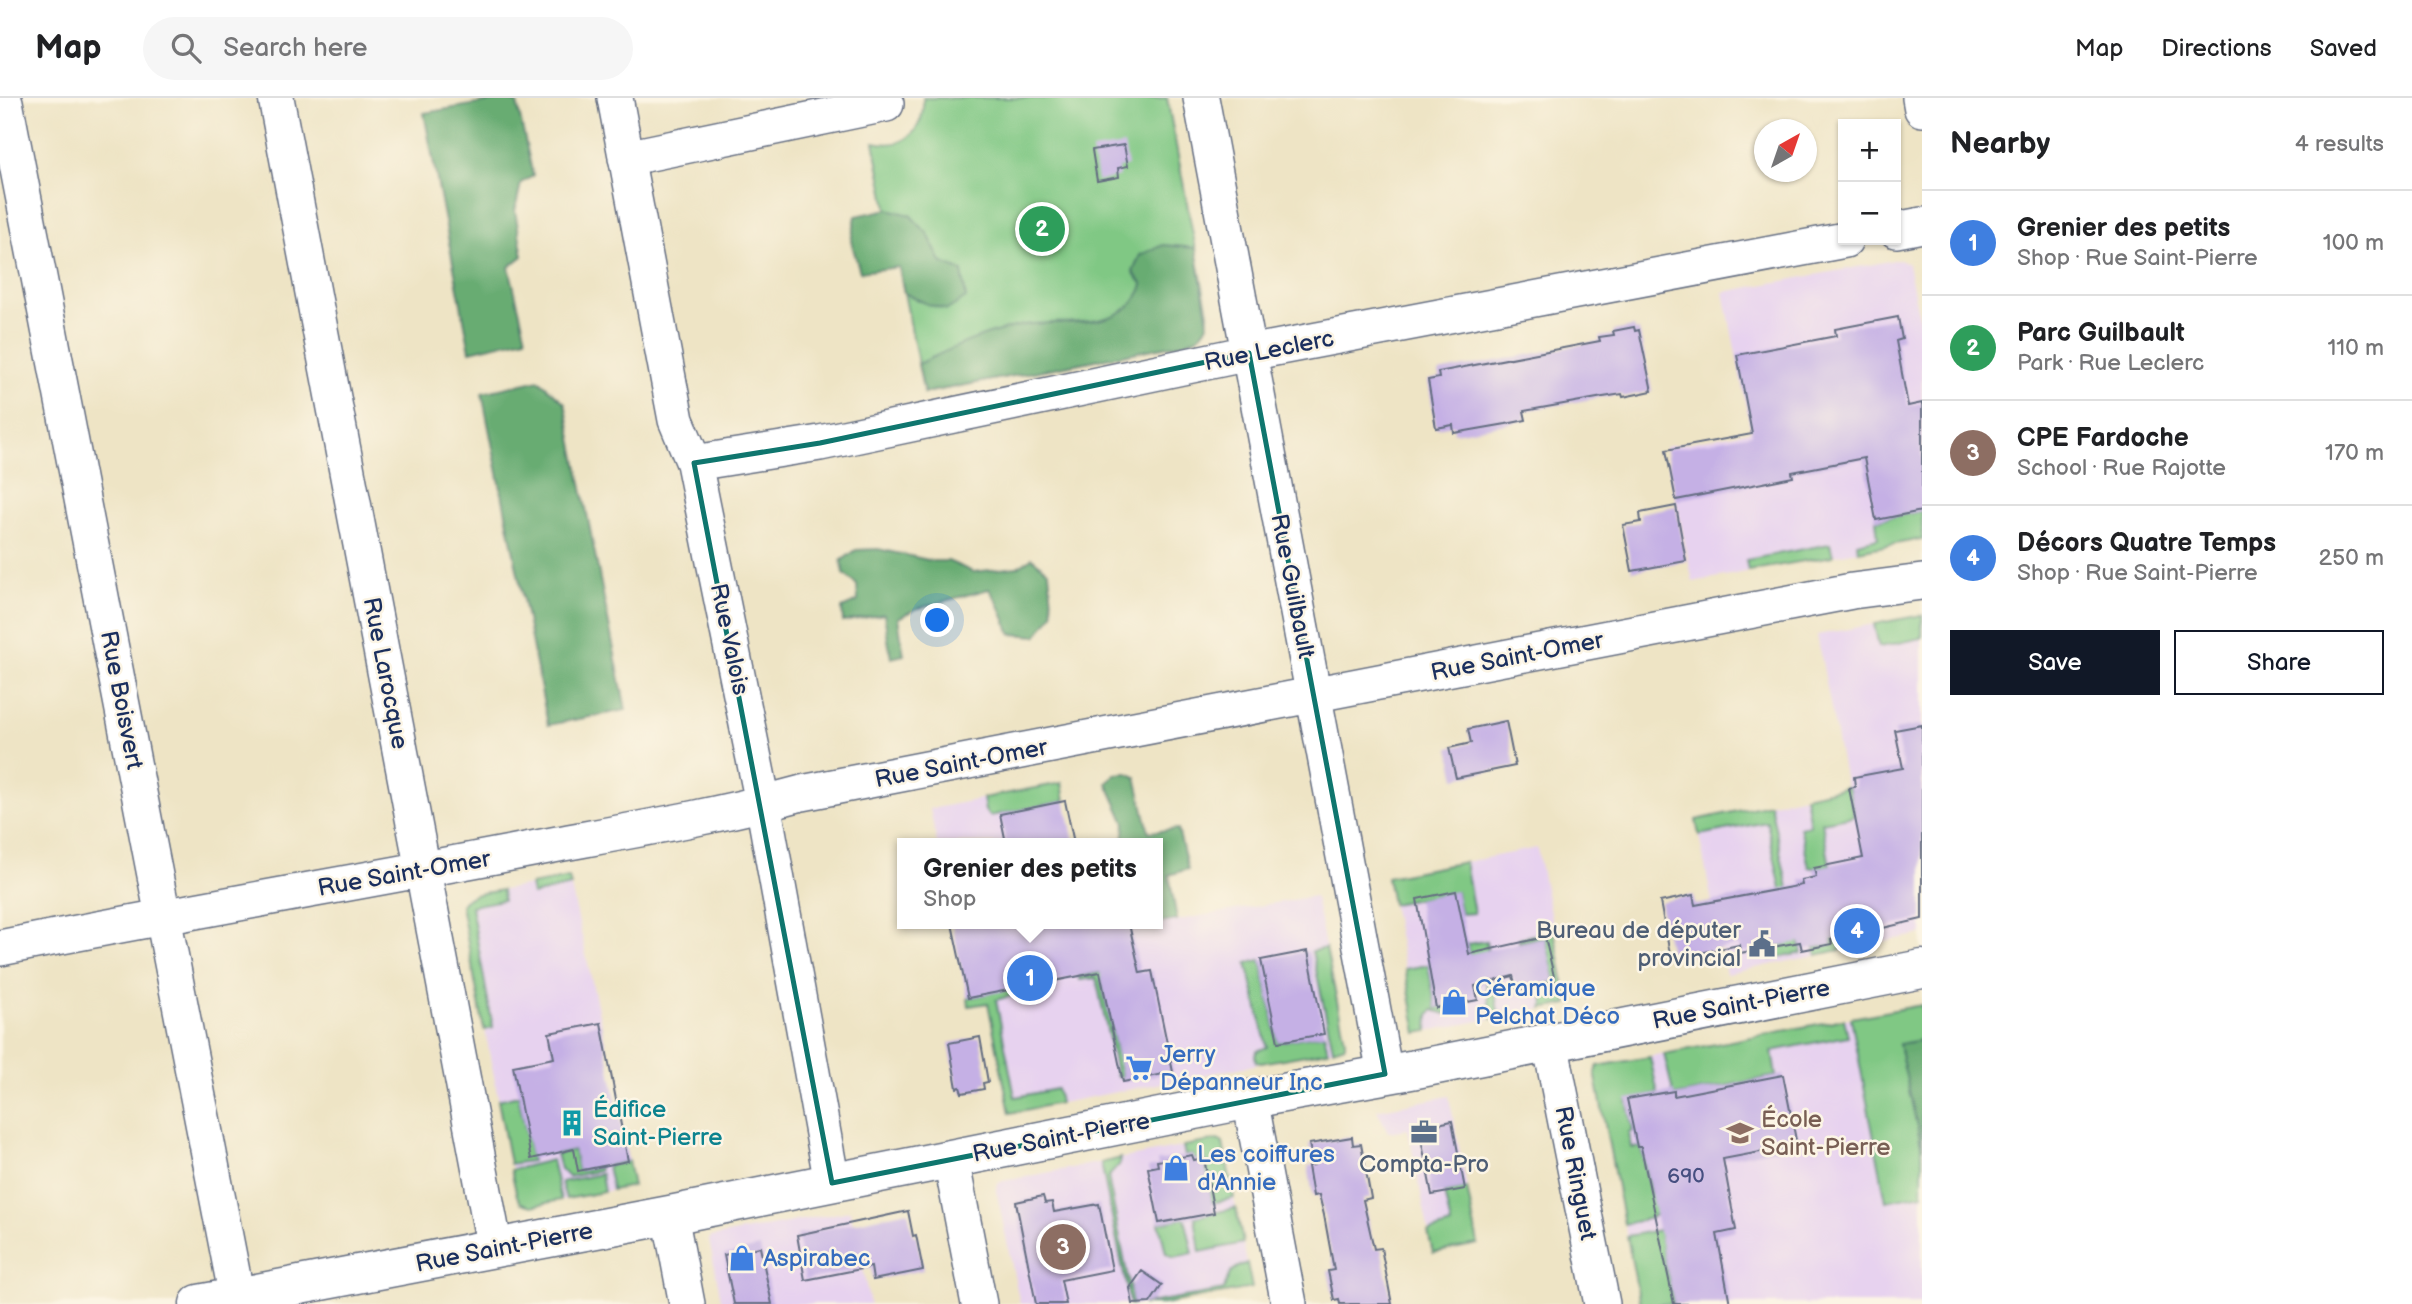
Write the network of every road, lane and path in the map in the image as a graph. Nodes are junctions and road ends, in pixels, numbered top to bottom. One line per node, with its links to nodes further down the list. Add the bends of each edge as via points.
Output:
1 (276, 98): 17 (street, Rue Larocque)
2 (615, 98): 8 (street, Rue Valois)
3 (1201, 98): 12 (street, Rue Guilbault)
4 (1920, 98): 7 (street)
5 (5, 101): 18 (street, Rue Boisvert)
6 (886, 104): 8 (street)
7 (1922, 109)
8 (626, 158): 13 (street, Rue Valois, via 676,420)
9 (1922, 225): 10 (street)
10 (1901, 229)
11 (1838, 241): 12 (street, Rue Leclerc)
12 (1249, 354): 13 (street, Rue Leclerc, via 820,443); 15 (street, Rue Guilbault)
13 (694, 463): 16 (street, Rue Valois)
14 (1922, 582): 15 (street, Rue Saint-Omer, via 1852,591)
15 (1313, 696): 16 (street, Rue Saint-Omer); 22 (street, Rue Guilbault)
16 (763, 803): 17 (street, Rue Saint-Omer); 25 (street, Rue Valois)
17 (424, 870): 18 (street, Rue Saint-Omer); 27 (street, Rue Larocque)
18 (164, 915): 19 (street, Rue Saint-Omer); 28 (street, Rue Boisvert)
19 (0, 948)
20 (1922, 969): 21 (main road, Rue Saint-Pierre)
21 (1550, 1042): 22 (main road, Rue Saint-Pierre); 33 (street, Rue Ringuet)
22 (1385, 1074): 23 (main road, Rue Saint-Pierre)
23 (1250, 1099): 24 (main road, Rue Saint-Pierre); 32 (street)
24 (951, 1159): 25 (main road, Rue Saint-Pierre); 31 (street)
25 (832, 1183): 26 (main road, Rue Saint-Pierre)
26 (670, 1215): 27 (main road, Rue Saint-Pierre); 30 (street)
27 (495, 1248): 28 (main road, Rue Saint-Pierre)
28 (237, 1298): 29 (main road, Rue Saint-Pierre)
29 (199, 1304)
30 (687, 1304)
31 (979, 1304)
32 (1289, 1304)
33 (1602, 1304)

